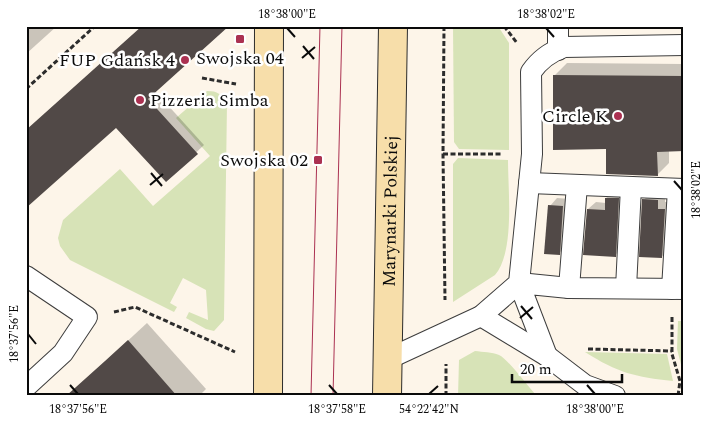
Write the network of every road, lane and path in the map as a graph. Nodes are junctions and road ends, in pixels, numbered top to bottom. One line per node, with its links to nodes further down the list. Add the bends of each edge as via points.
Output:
1 (95, 26): 10 (path)
2 (269, 26): 30 (main road)
3 (393, 26): 28 (main road, Marynarki Polskiej)
4 (444, 26): 11 (path)
5 (558, 26): 7 (lane)
6 (684, 46): 7 (lane, via 564,47)
7 (558, 50): 12 (lane, via 537,63 531,72)
8 (202, 78): 9 (path)
9 (236, 84)
10 (26, 89)
11 (443, 154): 12 (path); 24 (path)
12 (532, 154): 13 (lane)
13 (529, 183): 14 (lane); 18 (lane)
14 (576, 185): 15 (lane); 19 (lane)
15 (631, 188): 16 (lane); 20 (lane)
16 (681, 189): 21 (lane)
17 (26, 276): 23 (lane)
18 (519, 283): 19 (lane); 22 (lane); 27 (lane)
19 (569, 288): 20 (lane)
20 (626, 288): 21 (lane)
21 (678, 289): 25 (path)
22 (481, 316): 24 (lane); 27 (lane)
23 (88, 317): 26 (path, via 135,307); 29 (lane, via 63,353)
24 (446, 332): 28 (lane)
25 (672, 350): 27 (path, via 574,349); 33 (path, via 680,381)
26 (236, 353)
27 (547, 356): 32 (lane, via 585,385)
28 (388, 359): 31 (main road, Marynarki Polskiej)
29 (26, 386)
30 (268, 396)
31 (387, 396)
32 (615, 396)
33 (678, 396)

